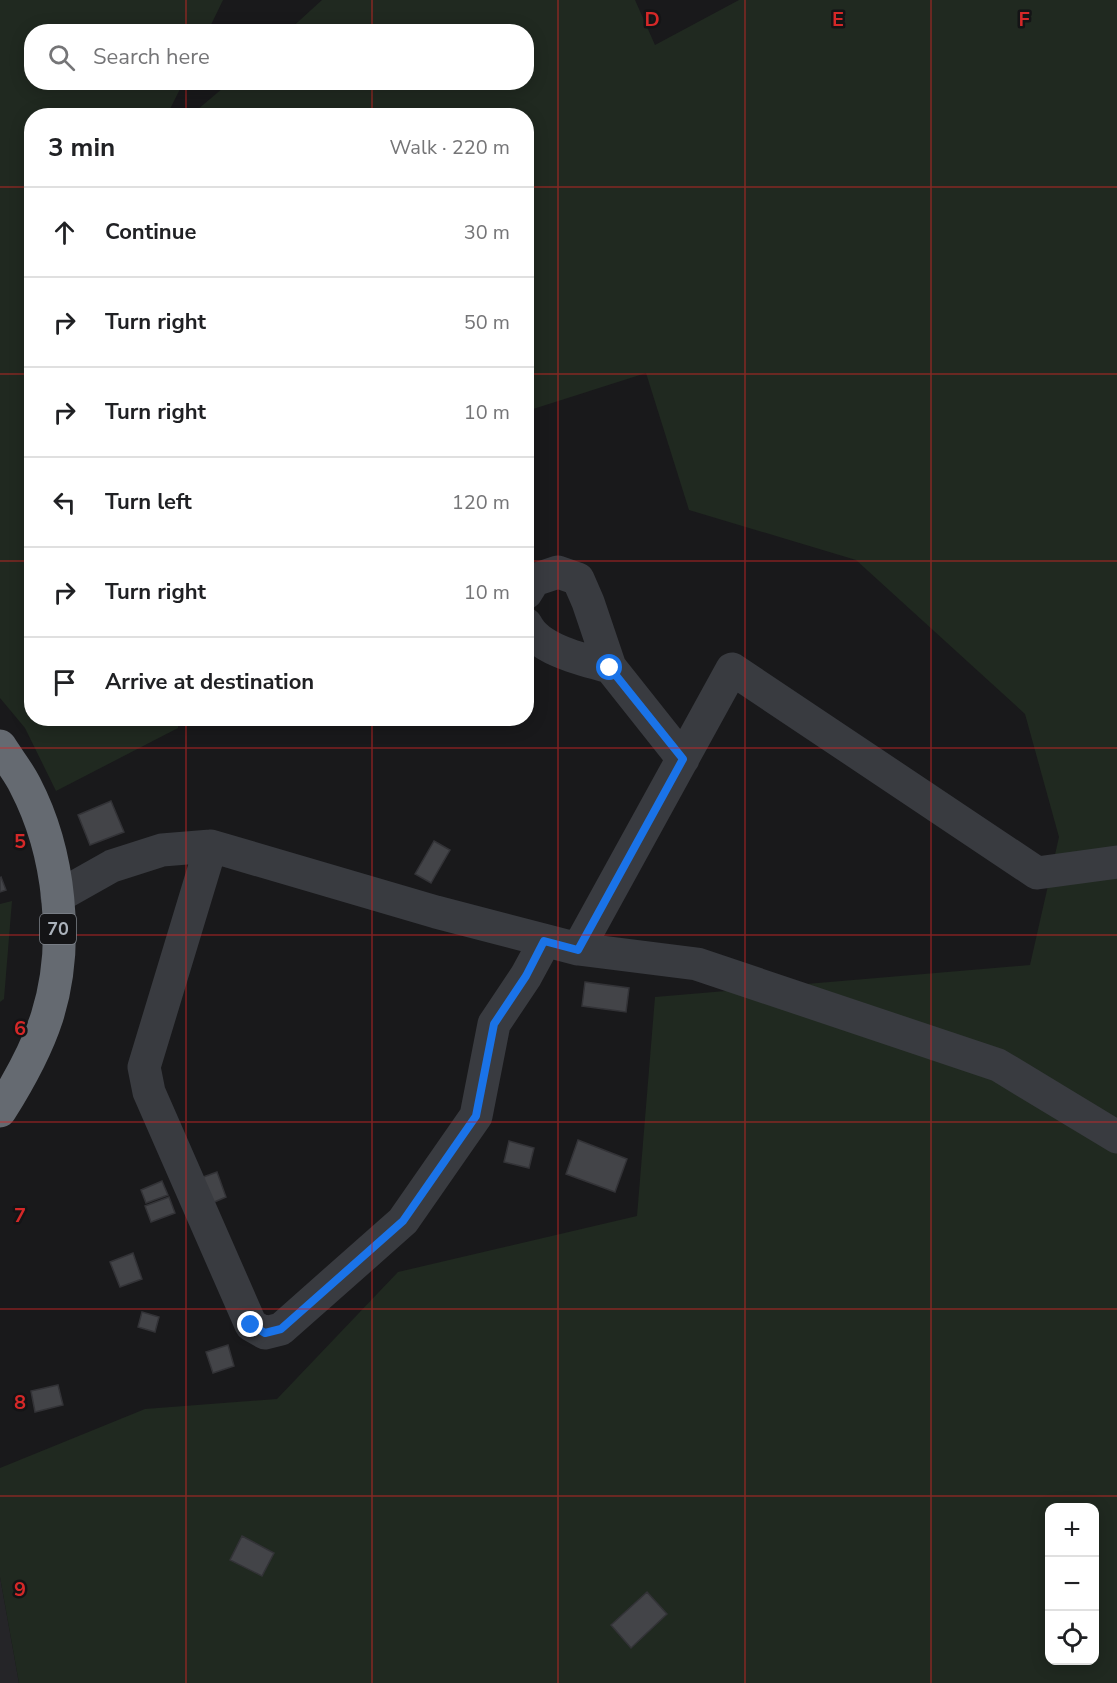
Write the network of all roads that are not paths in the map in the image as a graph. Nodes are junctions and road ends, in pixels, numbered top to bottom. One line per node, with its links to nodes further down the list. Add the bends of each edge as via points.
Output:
1 (534, 580): 3 (street, via 558,572 578,579)
2 (534, 635): 3 (street, via 568,656)
3 (610, 668): 5 (street)
4 (0, 746): 8 (highway, 70, via 25,785 46,838)
5 (683, 759): 7 (street, via 732,669 1037,873); 10 (street)
6 (212, 846): 8 (street, via 162,850 112,866); 9 (street); 9 (street, via 144,1066 149,1092 251,1325 265,1333 281,1329 403,1221 476,1116 494,1024)
7 (1117, 862)
8 (57, 897): 11 (highway, 70, via 58,957 48,1016 25,1071)
9 (544, 941): 10 (street)
10 (578, 950): 12 (street, via 697,964 998,1065)
11 (0, 1111)
12 (1117, 1137)

